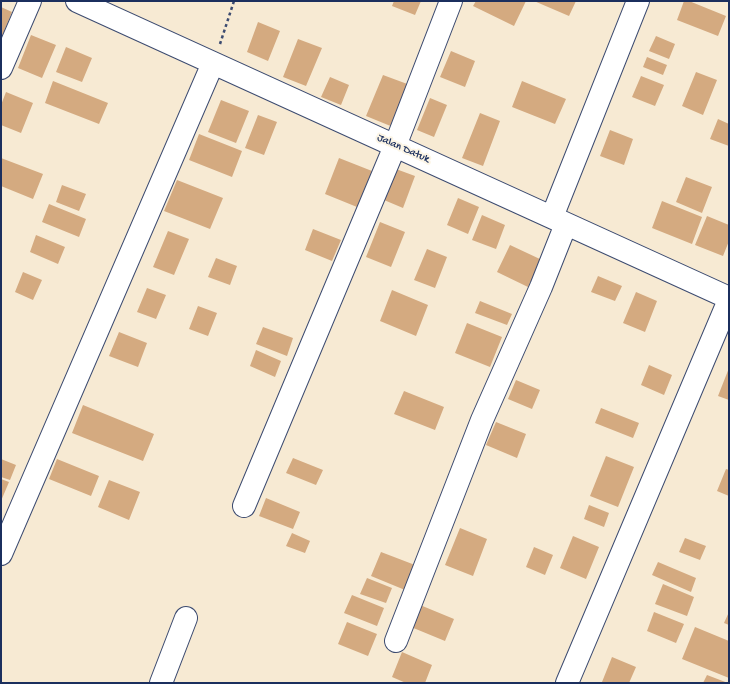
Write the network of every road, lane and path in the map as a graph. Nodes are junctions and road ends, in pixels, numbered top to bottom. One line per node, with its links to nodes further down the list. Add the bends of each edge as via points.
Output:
1 (30, 1): 7 (street)
2 (77, 1): 6 (street, Jalan Datuk)
3 (234, 1): 6 (path)
4 (451, 1): 8 (street)
5 (638, 1): 9 (street)
6 (213, 63): 8 (street, Jalan Datuk); 12 (street)
7 (1, 68)
8 (395, 146): 9 (street, Jalan Datuk); 11 (street)
9 (559, 220): 10 (street, Jalan Datuk); 14 (street, via 541,287 482,420)
10 (729, 299): 16 (street)
11 (244, 506)
12 (1, 554)
13 (186, 618): 15 (street)
14 (396, 642)
15 (161, 683)
16 (567, 683)

